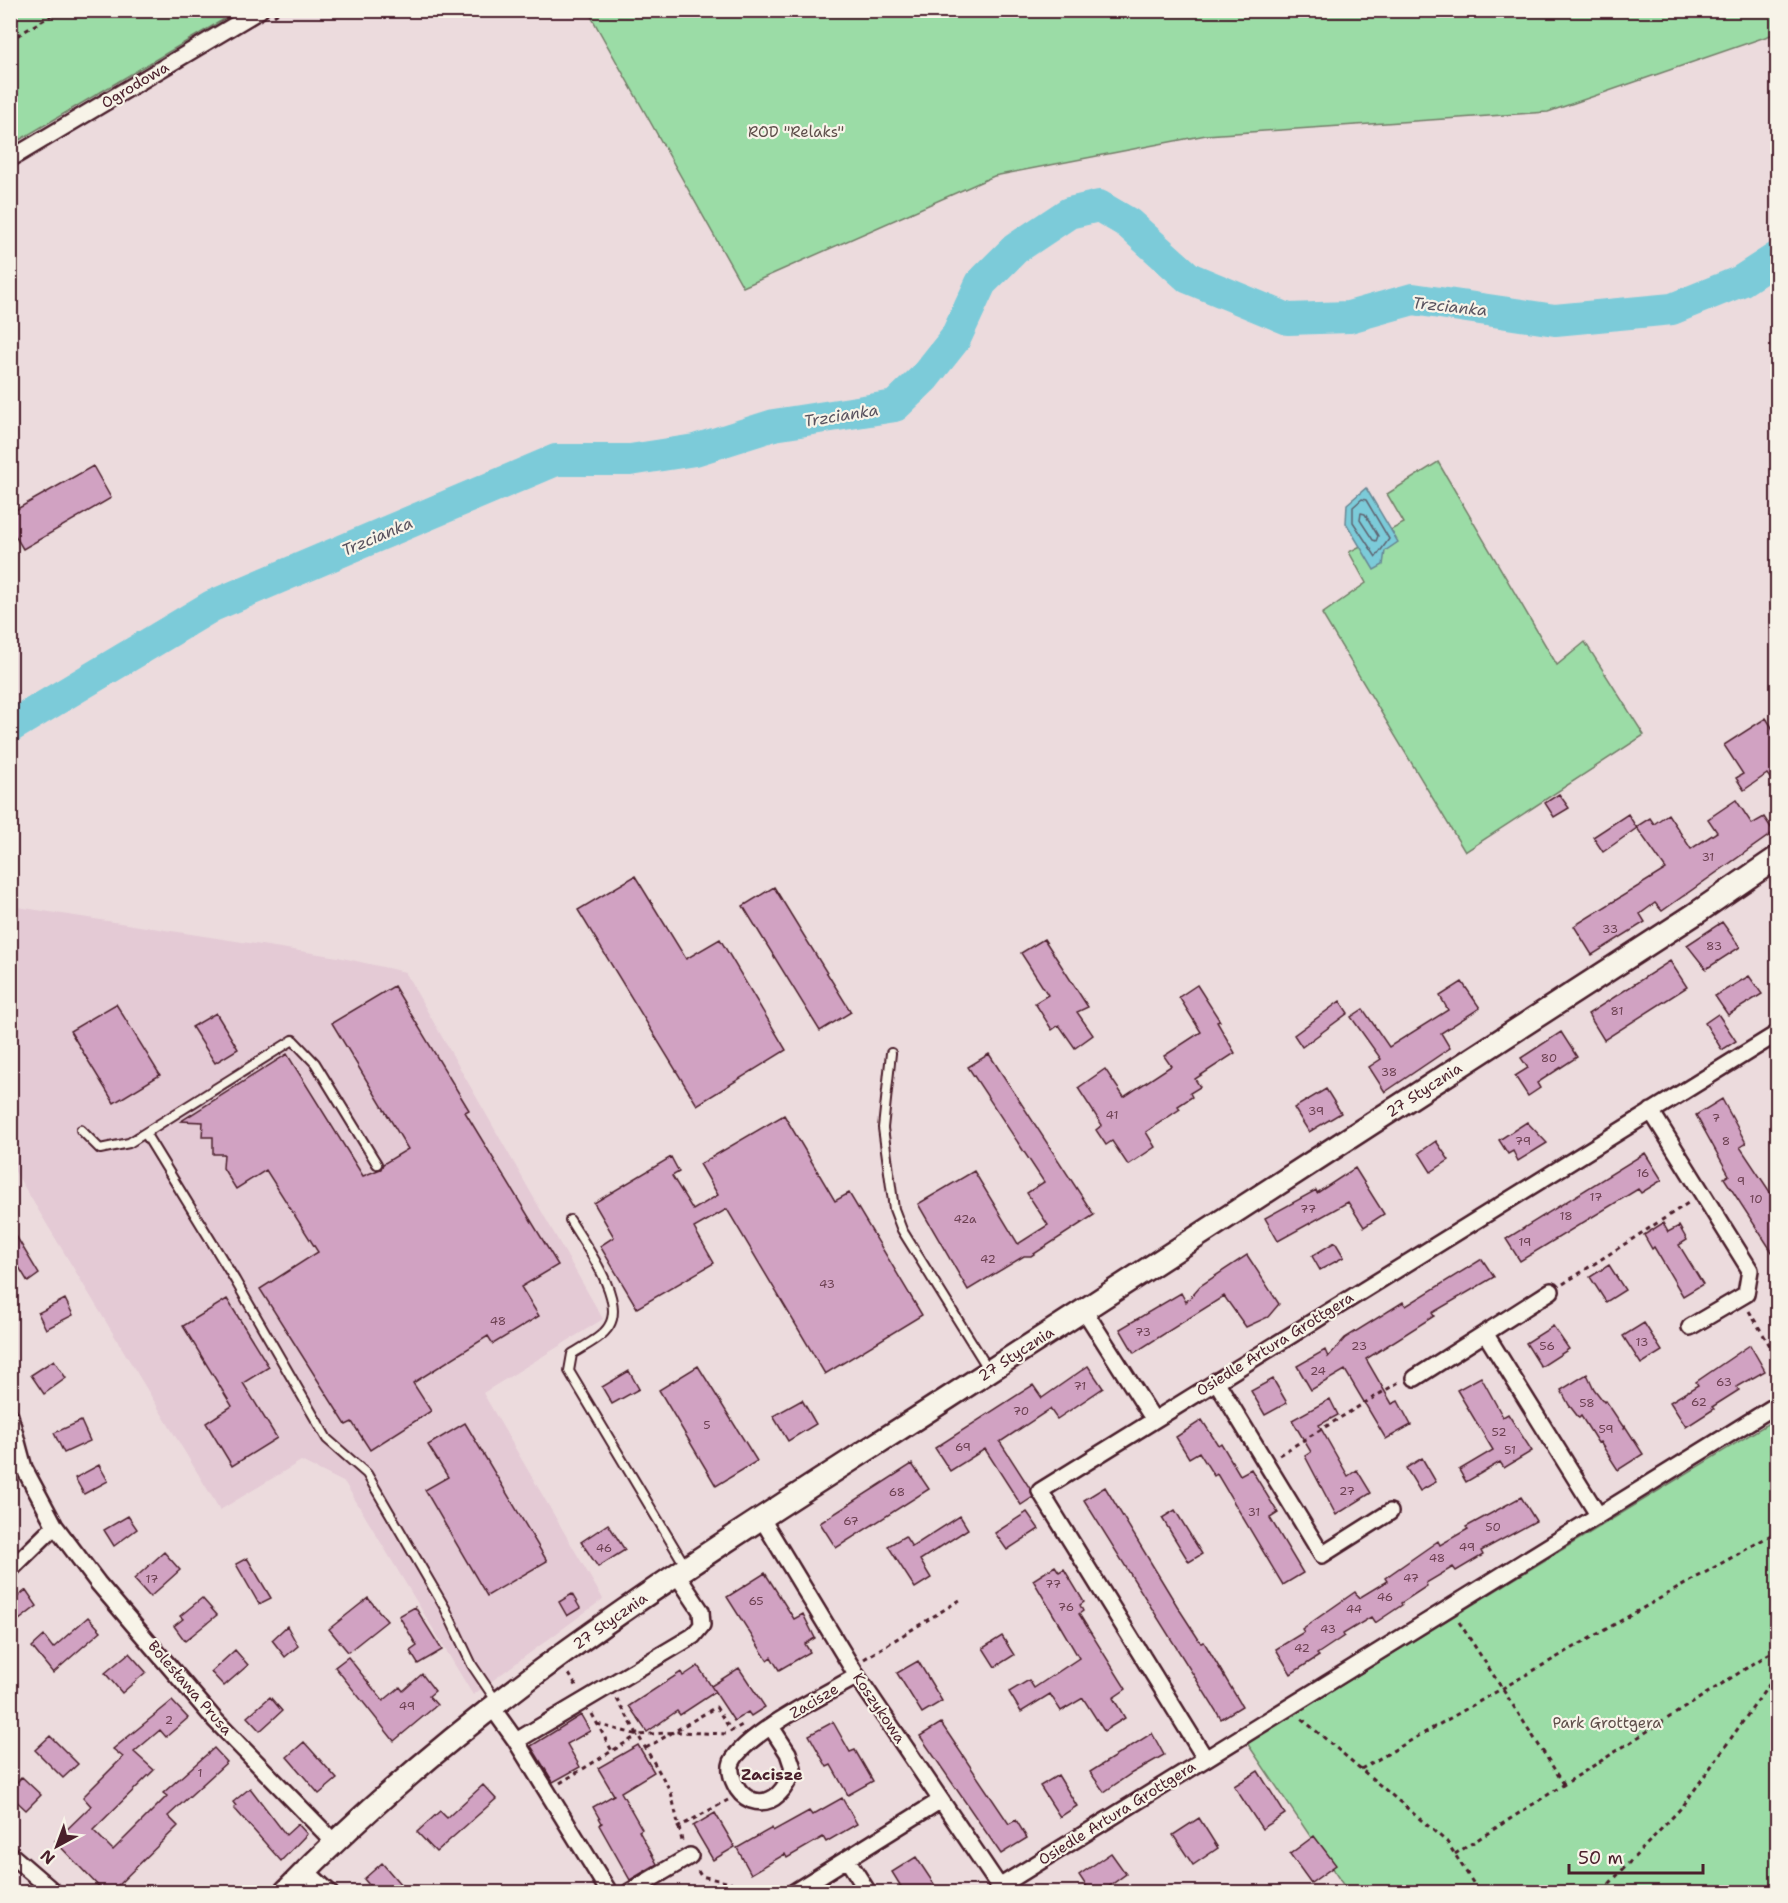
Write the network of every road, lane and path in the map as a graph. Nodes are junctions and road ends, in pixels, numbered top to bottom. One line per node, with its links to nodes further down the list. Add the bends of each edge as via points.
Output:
1 (60, 10): 3 (path)
2 (260, 10): 4 (street, Ogrodowa)
3 (10, 40)
4 (10, 159)
5 (1778, 857): 16 (main road, 27 Stycznia)
6 (1778, 1034): 8 (street, Osiedle Artura Grottgera)
7 (891, 1053): 20 (lane, via 884,1128 894,1209 902,1230)
8 (1651, 1111): 12 (street); 22 (street, Osiedle Artura Grottgera)
9 (81, 1130): 10 (lane, via 100,1149 129,1143)
10 (145, 1133): 11 (lane, via 293,1040 315,1063); 41 (lane, via 327,1439 367,1474 446,1608)
11 (377, 1164)
12 (1702, 1193): 14 (path); 15 (street, via 1750,1270 1746,1294)
13 (570, 1220): 33 (lane, via 609,1288 613,1312 611,1325 603,1334 572,1354 569,1371)
14 (1551, 1291): 18 (street)
15 (1741, 1297): 17 (street); 19 (path)
16 (1084, 1311): 20 (main road, 27 Stycznia); 25 (street)
17 (1690, 1327)
18 (1485, 1333): 21 (street); 28 (street)
19 (1778, 1359)
20 (990, 1371): 29 (main road, 27 Stycznia)
21 (1415, 1378): 26 (path, via 1400,1382)
22 (1215, 1381): 25 (street, Osiedle Artura Grottgera); 26 (street)
23 (1778, 1404): 28 (street, Osiedle Artura Grottgera)
24 (10, 1416): 30 (street, Bolesława Prusa, via 24,1468)
25 (1154, 1420): 52 (street, Osiedle Artura Grottgera, via 1040,1491)
26 (1266, 1463): 27 (street, via 1322,1555)
27 (1390, 1512)
28 (1598, 1513): 35 (street, Osiedle Artura Grottgera)
29 (762, 1519): 33 (main road, 27 Stycznia); 37 (street, Koszykowa)
30 (56, 1526): 32 (street); 59 (street, Bolesława Prusa, via 98,1583 215,1720)
31 (1778, 1531): 40 (path)
32 (10, 1570)
33 (682, 1571): 39 (street, via 701,1611 702,1625 693,1636); 41 (main road, 27 Stycznia)
34 (960, 1600): 37 (path)
35 (1449, 1606): 40 (path); 42 (street, Osiedle Artura Grottgera)
36 (1778, 1648): 54 (path)
37 (854, 1671): 45 (street, Zacisze); 57 (street, Koszykowa)
38 (1778, 1672): 75 (path, via 1683,1806 1609,1884)
39 (610, 1685): 48 (path); 49 (street)
40 (1500, 1689): 53 (path); 54 (path)
41 (494, 1704): 49 (street); 59 (main road, 27 Stycznia)
42 (1288, 1706): 52 (street, Osiedle Artura Grottgera); 53 (path)
43 (751, 1719): 46 (path)
44 (597, 1724): 48 (path)
45 (771, 1727): 50 (street, Zacisze); 55 (street, via 793,1768 789,1782 782,1793 759,1802)
46 (731, 1731): 47 (path); 47 (path, via 716,1707); 50 (path)
47 (674, 1732): 48 (path); 51 (path)
48 (639, 1736): 51 (path); 56 (path)
49 (516, 1741): 56 (street)
50 (744, 1746): 55 (street, Zacisze, via 731,1763 731,1776)
51 (646, 1749): 58 (path, via 671,1792)
52 (1205, 1758): 65 (street, Osiedle Artura Grottgera)
53 (1361, 1769): 61 (path, via 1447,1842)
54 (1564, 1784): 61 (path)
55 (738, 1790): 58 (path)
56 (547, 1791): 69 (street)
57 (941, 1800): 63 (street); 65 (street, Koszykowa)
58 (677, 1828): 62 (path)
59 (334, 1842): 64 (main road, 27 Stycznia)
60 (10, 1854): 66 (street)
61 (1455, 1854): 74 (path)
62 (690, 1856): 70 (street); 71 (path, via 701,1875)
63 (847, 1859): 72 (street); 73 (street)
64 (306, 1871): 67 (main road, 27 Stycznia); 68 (street)
65 (1001, 1890)
66 (54, 1893)
67 (285, 1893)
68 (329, 1893)
69 (609, 1893)
70 (629, 1893)
71 (784, 1893)
72 (794, 1893)
73 (868, 1893)
74 (1479, 1893)
75 (1606, 1893)

